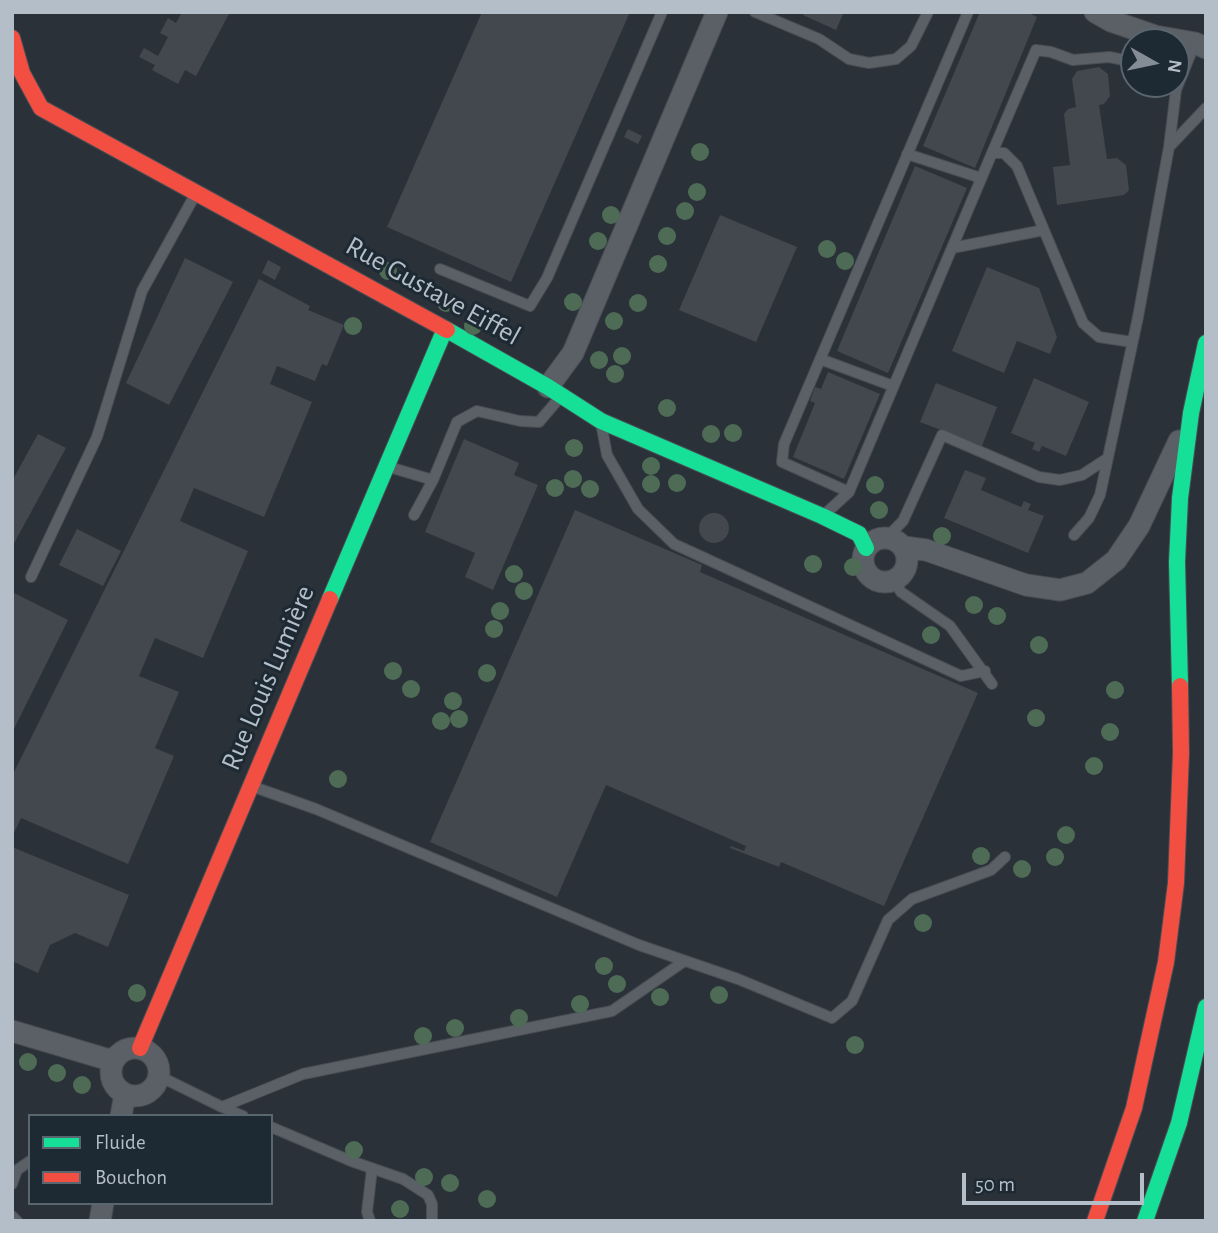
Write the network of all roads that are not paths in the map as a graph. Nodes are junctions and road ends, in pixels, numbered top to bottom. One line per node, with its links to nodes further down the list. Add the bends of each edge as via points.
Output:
1 (662, 12): 20 (lane, via 547,278 530,306)
2 (717, 12): 26 (street)
3 (755, 12): 4 (lane, via 819,39 849,59 869,63 896,59 911,46)
4 (929, 12)
5 (968, 12): 15 (lane)
6 (1095, 12): 8 (street, via 1155,36)
7 (12, 38): 17 (street, Rue Gustave Eiffel, via 22,73 41,108)
8 (1202, 42): 10 (lane)
9 (1120, 59): 14 (lane, via 1073,60 1036,50)
10 (1190, 60)
11 (1172, 98): 13 (lane)
12 (1206, 108): 13 (lane)
13 (1170, 146): 22 (lane)
14 (992, 153): 16 (lane); 18 (lane, via 1004,153 1017,166)
15 (907, 154): 16 (lane); 24 (lane)
16 (982, 178): 19 (lane)
17 (196, 193): 21 (street, Rue Gustave Eiffel); 38 (lane, via 142,291 97,437)
18 (1044, 230): 19 (lane); 22 (lane, via 1083,323 1099,337)
19 (952, 248): 25 (lane)
20 (440, 269)
21 (445, 329): 26 (street, Rue Gustave Eiffel); 30 (street, Rue Louis Lumière)
22 (1132, 342): 29 (lane)
23 (1206, 343): 27 (street)
24 (820, 359): 25 (lane); 32 (lane, via 784,444 782,463)
25 (893, 386): 32 (lane)
26 (555, 391): 28 (street, Rue Gustave Eiffel); 31 (lane, via 539,422 477,411 457,422)
27 (1191, 413): 36 (street, via 1139,526 1116,560 1087,583 1060,590 1026,585); 62 (street, via 1177,562 1181,752 1176,883 1166,962 1135,1108)
28 (601, 421): 34 (street, Rue Gustave Eiffel); 40 (lane, via 607,455 638,509 674,544 961,676)
29 (1108, 458): 35 (lane, via 1100,495 1089,519); 36 (lane, via 1082,475 1060,480 1039,477 942,435)
30 (387, 466): 31 (lane); 42 (street, Rue Louis Lumière)
31 (433, 480): 33 (lane)
32 (849, 492): 34 (lane)
33 (414, 515)
34 (822, 516): 37 (street, Rue Gustave Eiffel, via 859,534)
35 (1074, 535)
36 (896, 542): 37 (street, via 879,538); 39 (street, via 908,557 907,567)
37 (866, 548): 39 (street, via 862,559 872,579)
38 (31, 577)
39 (894, 581): 40 (lane, via 901,592 950,626)
40 (985, 671): 41 (lane)
41 (992, 684)
42 (251, 786): 44 (lane); 47 (street, Rue Louis Lumière)
43 (1005, 857): 44 (lane, via 991,870 912,899 888,920 852,1001 832,1018)
44 (683, 962): 51 (lane, via 612,1011 303,1074)
45 (1206, 1007): 63 (street, via 1179,1123)
46 (12, 1031): 48 (street)
47 (140, 1048): 48 (street, via 129,1048); 49 (street, via 150,1052)
48 (113, 1061): 50 (street, via 111,1076)
49 (159, 1076): 50 (street, via 141,1096); 51 (lane)
50 (125, 1094): 52 (street)
51 (222, 1107): 53 (lane)
52 (121, 1114)
53 (238, 1114)
54 (273, 1129): 56 (lane)
55 (28, 1162): 57 (lane, via 17,1170)
56 (372, 1168): 60 (lane, via 366,1212); 61 (lane, via 403,1179 428,1195)
57 (12, 1184)
58 (12, 1216): 59 (lane)
59 (17, 1221)
60 (370, 1221)
61 (432, 1221)
62 (1095, 1221)
63 (1145, 1221)

